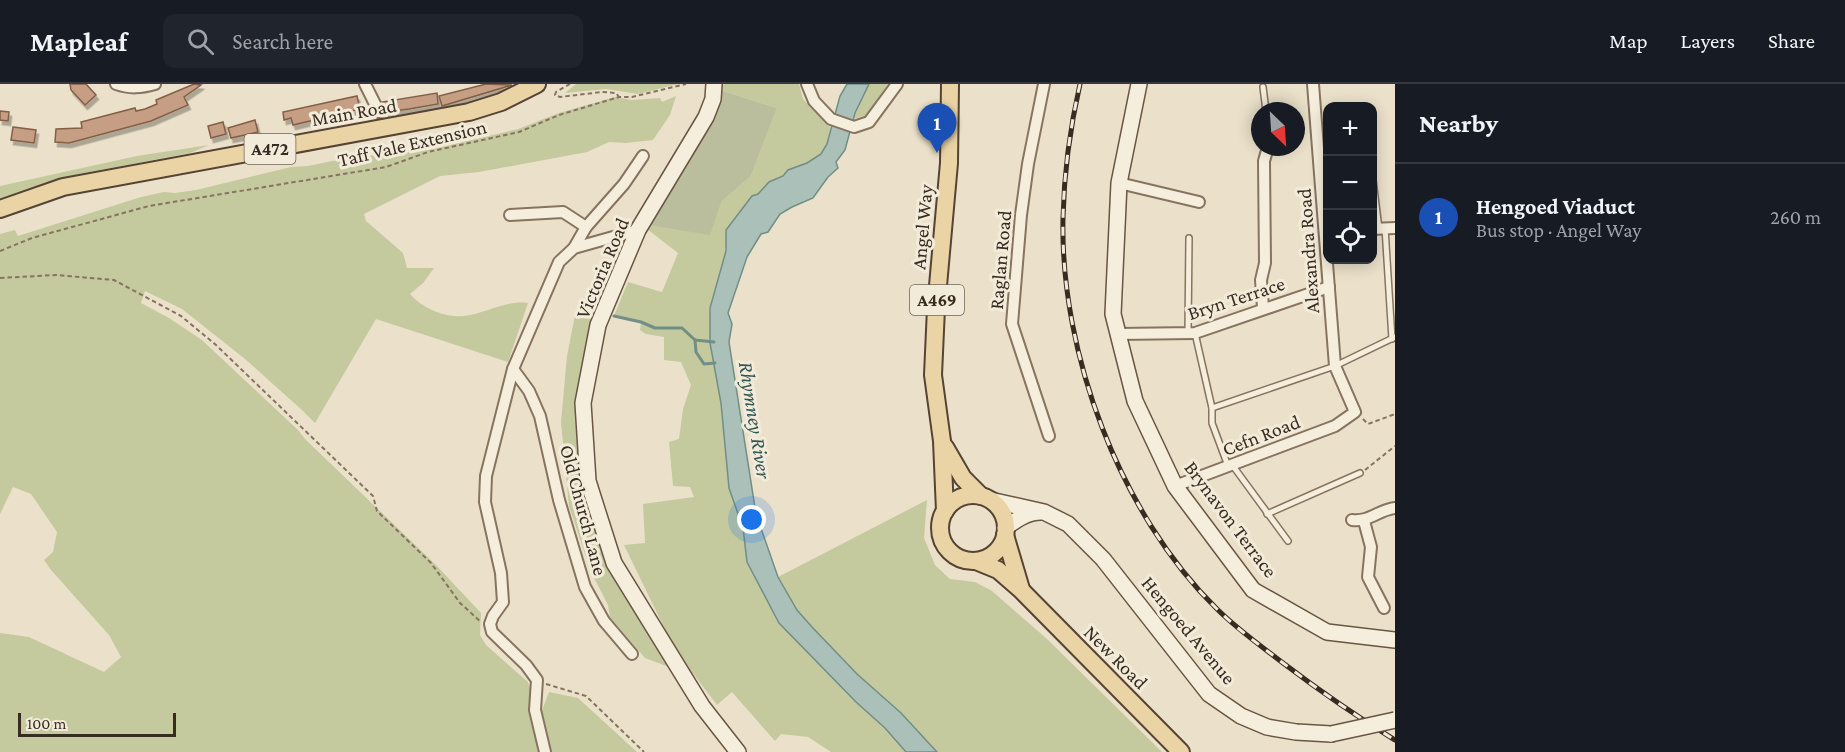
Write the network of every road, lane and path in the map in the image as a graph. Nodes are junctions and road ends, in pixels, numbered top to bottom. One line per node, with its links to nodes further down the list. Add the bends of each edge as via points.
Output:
1 (116, 84): 2 (street, via 131,88)
2 (155, 84)
3 (365, 84): 18 (street)
4 (537, 84): 25 (main road, Main Road / A472, via 469,112 63,187)
5 (570, 84): 16 (path, via 555,95 602,92)
6 (686, 84): 16 (path, Taff Vale Extension)
7 (807, 84): 8 (street, via 814,101 831,119 854,127 869,122)
8 (897, 84)
9 (950, 84): 21 (main road, A469)
10 (960, 84): 21 (main road, A469)
11 (1044, 84): 46 (street, Raglan Road, via 1021,215 1012,324)
12 (1139, 84): 22 (street, Brynavon Terrace)
13 (1313, 84): 26 (street, Alexandra Road)
14 (1263, 87): 17 (lane)
15 (713, 91): 30 (street, Victoria Road, via 706,117)
16 (620, 97): 33 (path, Taff Vale Extension, via 519,132 386,167 149,206 32,238)
17 (1265, 102)
18 (379, 112)
19 (644, 156): 28 (street)
20 (1265, 156): 37 (street)
21 (949, 159): 47 (main road, Angel Way / A469, via 933,375)
22 (1119, 183): 24 (street); 39 (street, Brynavon Terrace, via 1113,314)
23 (1377, 198): 29 (lane)
24 (1199, 202)
25 (0, 209)
26 (1324, 210)
27 (510, 215): 28 (street, via 563,212)
28 (586, 227): 32 (street)
29 (1383, 229): 40 (lane)
30 (638, 230): 32 (street); 71 (street, Victoria Road, via 598,325 584,403 588,481 614,563 702,706)
31 (1189, 238): 38 (lane)
32 (574, 248): 42 (street, via 559,262)
33 (0, 251)
34 (1328, 264): 36 (street, Alexandra Road)
35 (0, 278): 64 (path, via 45,275 114,280 181,316 373,495 377,511 431,563 460,603)
36 (1329, 287): 37 (street, Bryn Terrace); 41 (street, Alexandra Road)
37 (1263, 308): 38 (street, Bryn Terrace)
38 (1191, 333): 39 (street, Bryn Terrace); 43 (lane)
39 (1117, 334): 51 (street, Brynavon Terrace, via 1135,401)
40 (1393, 338): 41 (lane)
41 (1335, 366): 43 (lane); 44 (street, Alexandra Road)
42 (513, 369): 64 (street, via 486,476 485,502 501,573 503,602 493,615); 66 (street, Old Church Lane, via 540,416 559,500 585,586 604,621)
43 (1212, 408): 49 (lane, via 1212,423)
44 (1355, 411): 45 (path, via 1368,424); 49 (street, Cefn Road, via 1335,426)
45 (1395, 414)
46 (1049, 436)
47 (942, 441): 52 (main road, Angel Way / A469, via 963,478); 54 (main road, Angel Way / A469)
48 (1395, 446): 50 (path)
49 (1231, 466): 51 (street, Cefn Road); 56 (lane)
50 (1360, 473): 56 (lane)
51 (1175, 486): 65 (street, Brynavon Terrace, via 1253,590 1327,632)
52 (985, 498): 54 (main road, via 961,498); 55 (street, Hengoed Avenue); 59 (main road, via 1003,515)
53 (1395, 508): 58 (street)
54 (945, 511): 61 (main road, via 942,541 956,557)
55 (1044, 512): 59 (street, via 1032,512 1015,520); 68 (street, Hengoed Avenue, bridge, via 1068,524 1103,559 1209,693 1241,716 1267,727 1331,734)
56 (1267, 514): 60 (lane)
57 (1352, 520): 58 (street)
58 (1364, 521): 63 (street, via 1371,547 1368,577)
59 (1005, 532): 61 (main road, via 995,553); 62 (main road, New Road)
60 (1288, 541)
61 (976, 561): 62 (main road, New Road, via 998,570)
62 (1022, 591): 72 (main road, New Road)
63 (1384, 608)
64 (492, 632): 67 (street)
65 (1395, 640)
66 (632, 654)
67 (537, 680): 69 (street, via 535,710); 70 (path, via 586,696)
68 (1395, 720)
69 (545, 752)
70 (644, 752)
71 (738, 752)
72 (1181, 752)

